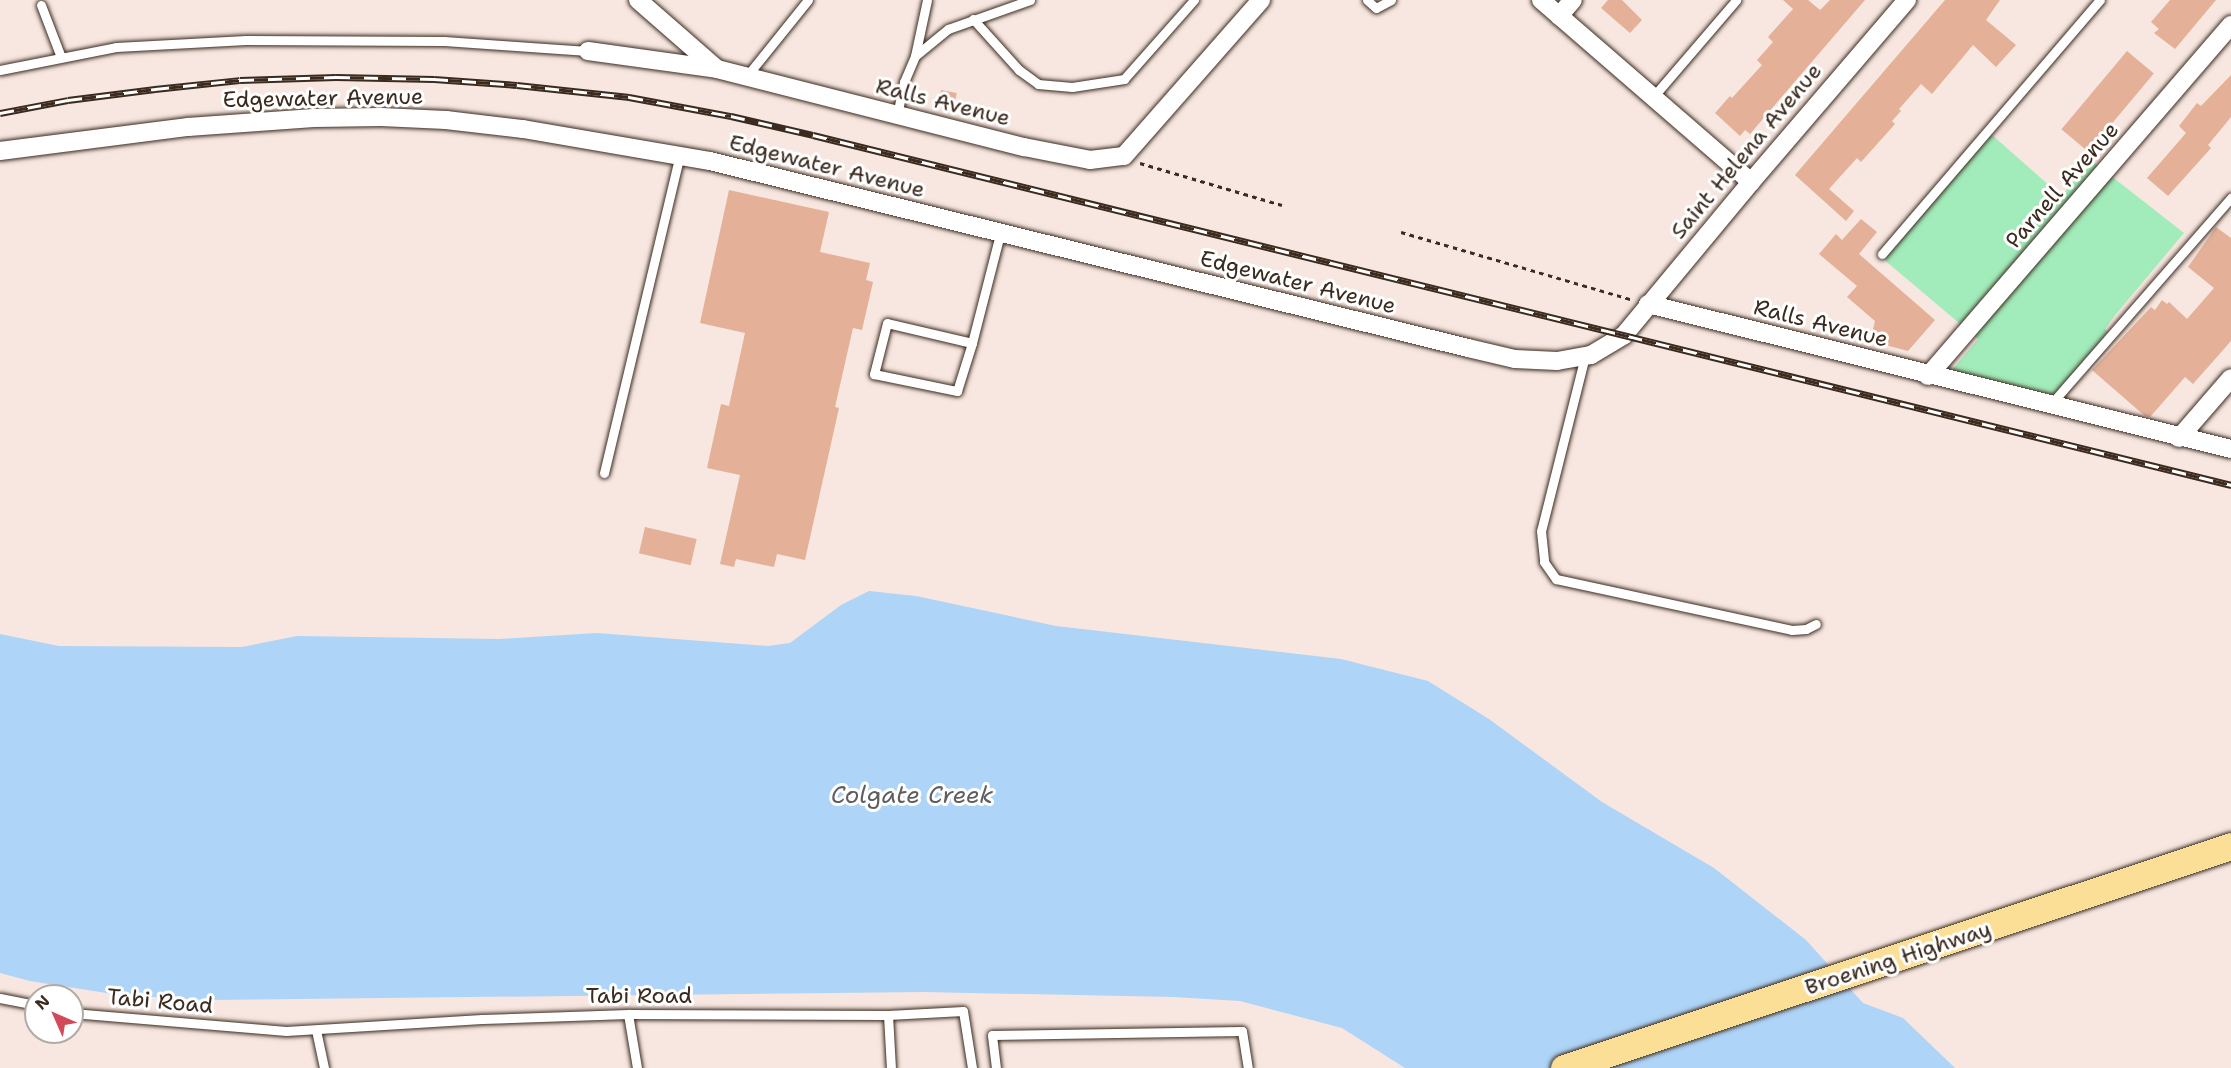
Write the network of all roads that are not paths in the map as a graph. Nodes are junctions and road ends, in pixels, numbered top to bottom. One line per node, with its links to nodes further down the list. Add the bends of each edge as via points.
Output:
1 (638, 0): 21 (street)
2 (807, 0): 23 (lane)
3 (927, 0): 19 (lane)
4 (1030, 0): 16 (lane)
5 (1194, 0): 16 (lane, via 1124,79 1072,87 1038,84 1019,70)
6 (1261, 0): 25 (street, Ralls Avenue, via 1124,156 1090,160)
7 (1367, 0): 8 (lane, via 1376,8)
8 (1391, 0)
9 (1541, 0): 15 (street)
10 (1573, 0): 15 (street)
11 (1736, 0): 24 (lane)
12 (1907, 0): 28 (street, Saint Helena Avenue)
13 (2100, 0): 31 (lane)
14 (41, 5): 20 (lane)
15 (1559, 16): 24 (street)
16 (973, 20): 19 (lane, via 948,29)
17 (2231, 25): 36 (street, Parnell Avenue)
18 (588, 51): 20 (lane, via 444,41 314,39 116,47); 21 (street, Ralls Avenue)
19 (915, 56): 25 (lane)
20 (61, 57): 22 (lane)
21 (717, 69): 23 (street, Ralls Avenue)
22 (0, 70)
23 (746, 77): 25 (street, Ralls Avenue)
24 (1653, 97): 28 (street)
25 (897, 115)
26 (0, 151): 27 (street, Edgewater Avenue, via 251,121 381,117 523,129)
27 (680, 155): 30 (street, Edgewater Avenue); 41 (lane)
28 (1751, 182): 32 (street, Saint Helena Avenue)
29 (2231, 198): 38 (lane)
30 (1000, 234): 34 (lane); 35 (street, Edgewater Avenue, via 1515,359 1540,362)
31 (1882, 254)
32 (1648, 304): 33 (street, Saint Helena Avenue); 36 (street, Ralls Avenue)
33 (1624, 335): 35 (street, Edgewater Avenue)
34 (972, 343): 34 (lane, via 957,391 874,374 887,323)
35 (1585, 356): 42 (lane, via 1541,531 1544,562 1556,579 1792,630)
36 (1928, 376): 38 (street, Ralls Avenue)
37 (2231, 378): 39 (street)
38 (2050, 405): 39 (street, Ralls Avenue)
39 (2179, 438): 40 (street, Ralls Avenue)
40 (2231, 449)
41 (604, 473)
42 (1816, 624)
43 (2231, 846): 56 (main road, Broening Highway)
44 (0, 998): 45 (lane)
45 (24, 1003)
46 (84, 1013): 49 (lane, Tabi Road, via 234,1028)
47 (628, 1014): 48 (lane, Tabi Road); 49 (lane, Tabi Road); 51 (lane)
48 (888, 1016): 52 (lane); 53 (lane, Tabi Road, via 963,1011)
49 (316, 1030): 50 (lane)
50 (324, 1068)
51 (637, 1068)
52 (891, 1068)
53 (972, 1068)
54 (996, 1068): 55 (lane, via 992,1035 1242,1030)
55 (1248, 1068)
56 (1564, 1068)

